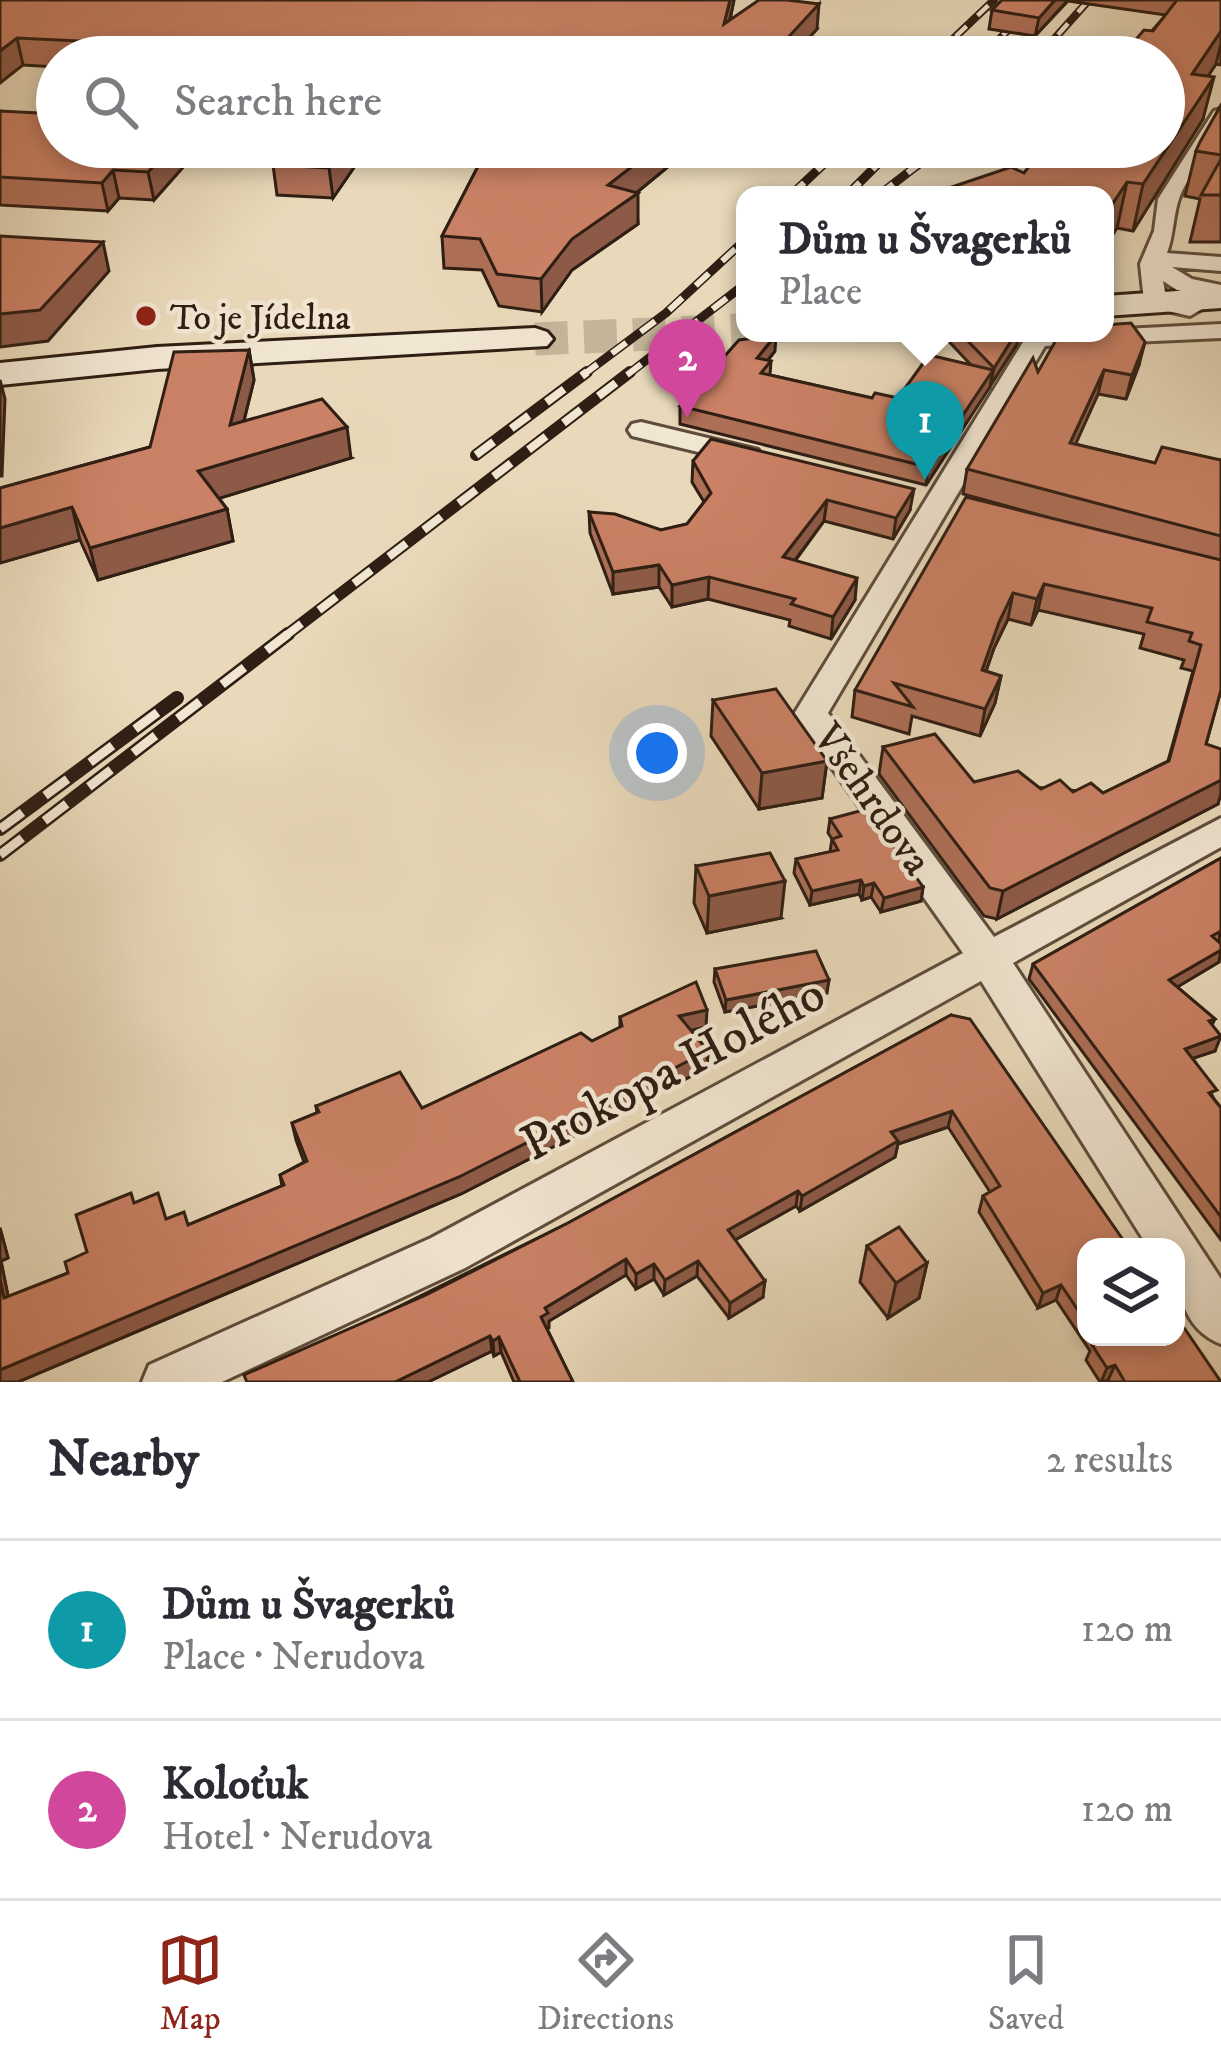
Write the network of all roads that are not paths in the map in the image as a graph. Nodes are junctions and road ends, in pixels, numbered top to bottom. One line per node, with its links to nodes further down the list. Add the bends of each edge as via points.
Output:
1 (1221, 115): 2 (street, via 1170,194)
2 (1152, 261): 3 (street); 4 (street, via 1150,289); 6 (street)
3 (1221, 264)
4 (1158, 302): 5 (street); 6 (street)
5 (1114, 305)
6 (1218, 309): 7 (street); 8 (street, Všehrdova)
7 (1114, 316)
8 (1114, 326)
9 (536, 339): 11 (street)
10 (1035, 342): 15 (street, Všehrdova, via 811,714)
11 (0, 374)
12 (641, 430): 13 (street)
13 (784, 465)
14 (1221, 832): 15 (street, Prokopa Holého)
15 (990, 961): 16 (street, Všehrdova); 19 (street, Prokopa Holého, via 448,1253)
16 (1168, 1238)
17 (1185, 1265): 18 (street, Všehrdova)
18 (1221, 1321)
19 (167, 1382)

